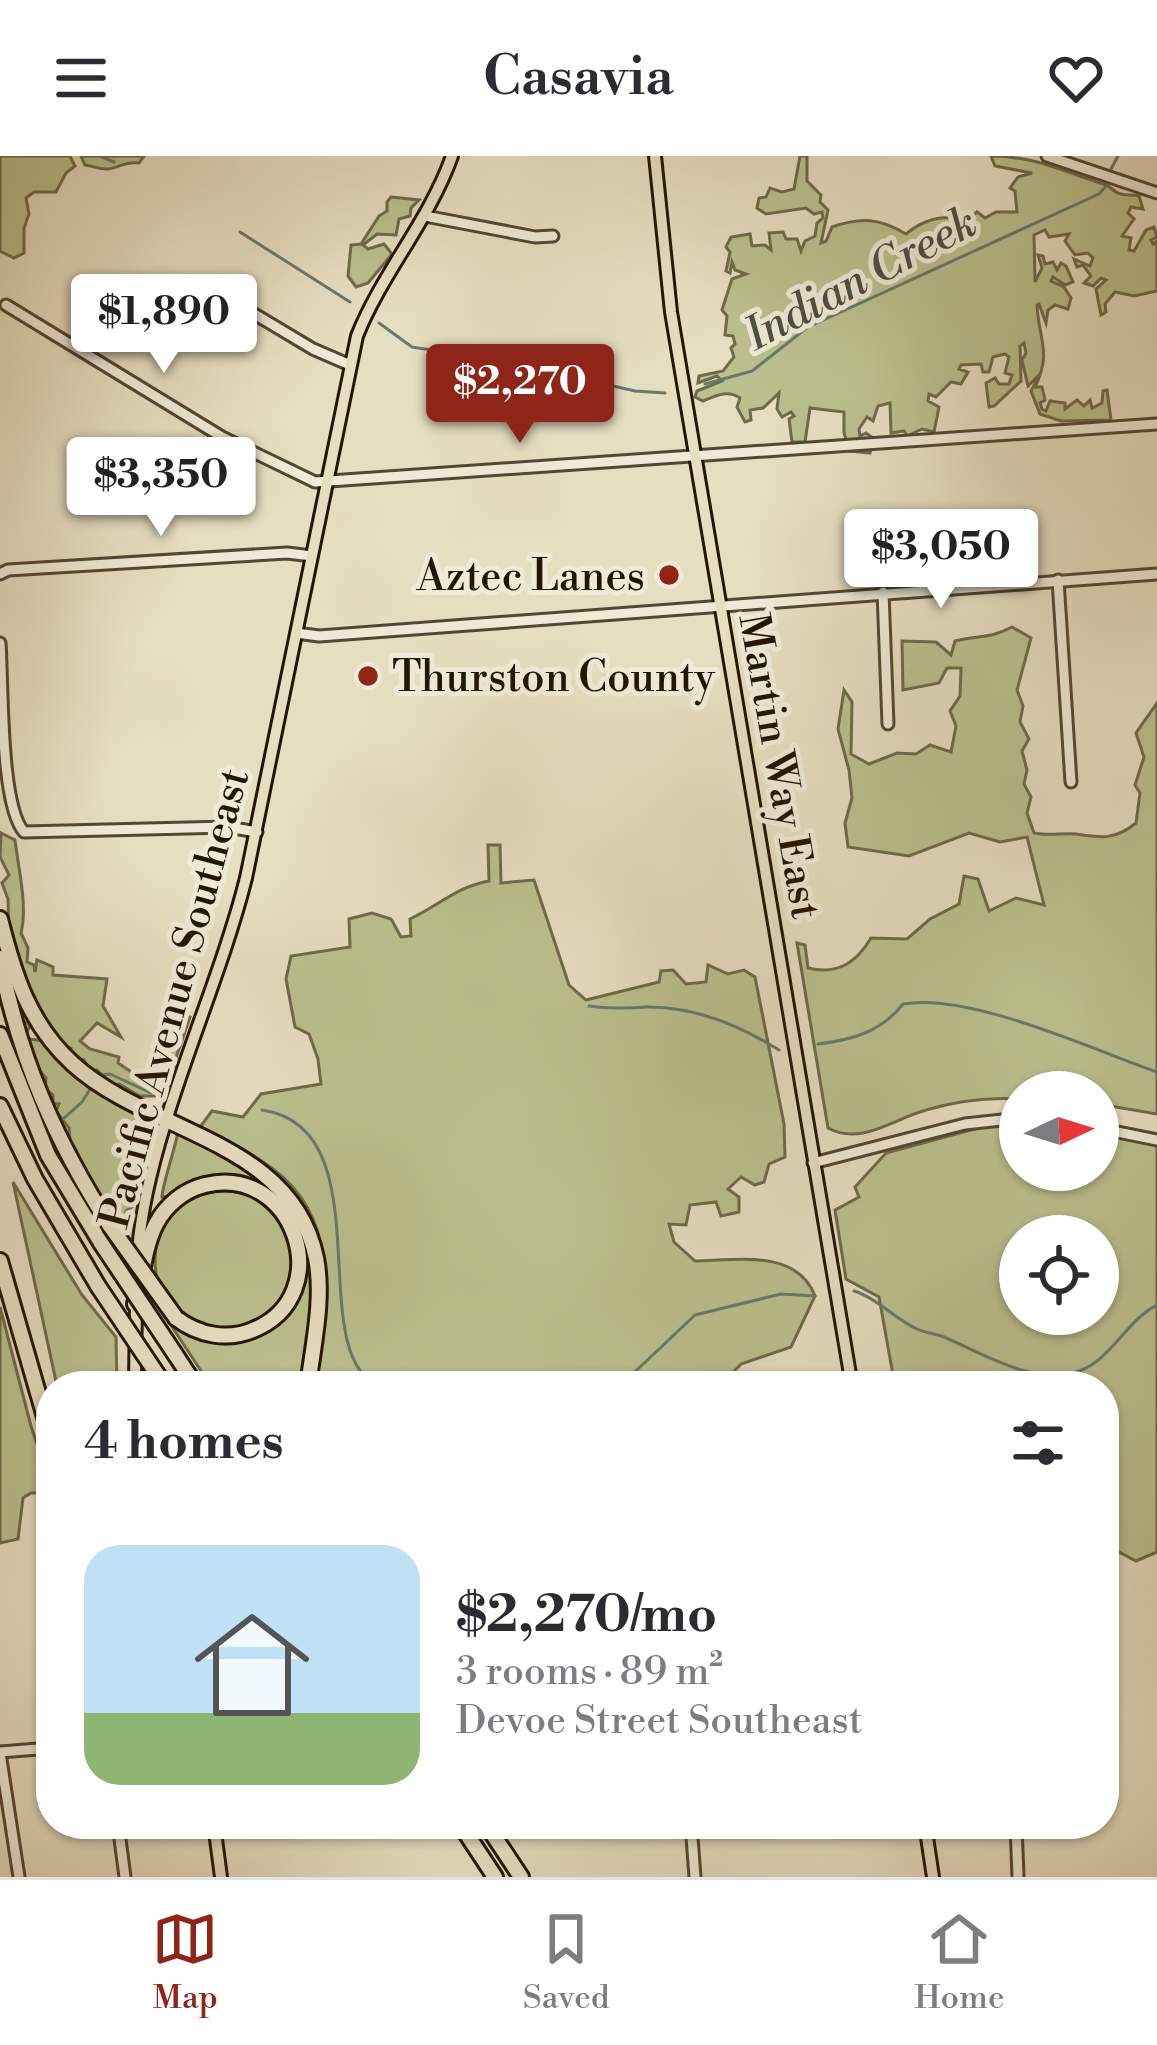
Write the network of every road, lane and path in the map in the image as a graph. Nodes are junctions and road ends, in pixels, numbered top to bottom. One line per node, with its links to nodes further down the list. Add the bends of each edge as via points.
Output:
1 (452, 156): 5 (main road, Pacific Avenue Southeast)
2 (655, 156): 11 (main road, Martin Way East)
3 (1047, 156): 4 (street)
4 (1157, 194)
5 (425, 216): 6 (street); 9 (main road, Pacific Avenue Southeast, via 374,299)
6 (553, 236)
7 (201, 282): 9 (street)
8 (6, 305): 12 (street, via 222,437 306,481)
9 (350, 365): 12 (main road, Pacific Avenue Southeast)
10 (1157, 424): 11 (street)
11 (696, 456): 12 (street); 18 (main road, Martin Way East)
12 (327, 482): 13 (main road, Pacific Avenue Southeast)
13 (312, 556): 14 (street); 19 (main road, Pacific Avenue Southeast)
14 (4, 572)
15 (1157, 574): 16 (street)
16 (1058, 580): 17 (street); 22 (street)
17 (883, 592): 18 (street); 21 (street)
18 (721, 604): 19 (street); 32 (main road, Martin Way East)
19 (296, 633): 23 (main road, Pacific Avenue Southeast)
20 (0, 643): 23 (street, via 10,803 24,832)
21 (888, 724)
22 (1071, 782)
23 (257, 832): 29 (main road, Pacific Avenue Southeast)
24 (0, 919): 29 (highway, via 13,973 49,1038 86,1074)
25 (0, 958): 34 (highway, bridge, via 39,1096 69,1159 110,1226 176,1318 200,1332 233,1336 265,1324 297,1284 300,1248 269,1197 223,1183 197,1187 156,1224)
26 (0, 1035): 37 (highway, bridge, via 48,1155)
27 (0, 1106): 36 (highway, bridge, via 34,1179)
28 (999, 1120): 32 (street)
29 (168, 1121): 34 (main road, Pacific Avenue Southeast, via 140,1226); 38 (highway, via 256,1167 299,1213 318,1271)
30 (1119, 1132): 31 (street)
31 (1157, 1140)
32 (813, 1163): 39 (main road, Martin Way East)
33 (0, 1261): 40 (highway)
34 (135, 1304): 35 (main road, Pacific Avenue Southeast)
35 (135, 1371)
36 (155, 1371)
37 (186, 1371)
38 (309, 1371)
39 (849, 1371)
40 (36, 1386)
41 (36, 1749): 42 (street)
42 (0, 1753): 50 (street)
43 (120, 1839): 51 (street)
44 (216, 1839): 52 (main road)
45 (470, 1839): 53 (highway)
46 (497, 1839): 54 (highway)
47 (692, 1839): 55 (street)
48 (927, 1839): 56 (main road)
49 (1017, 1839): 57 (street)
50 (19, 1877)
51 (124, 1877)
52 (221, 1877)
53 (495, 1877)
54 (521, 1877)
55 (695, 1877)
56 (933, 1877)
57 (1018, 1877)

